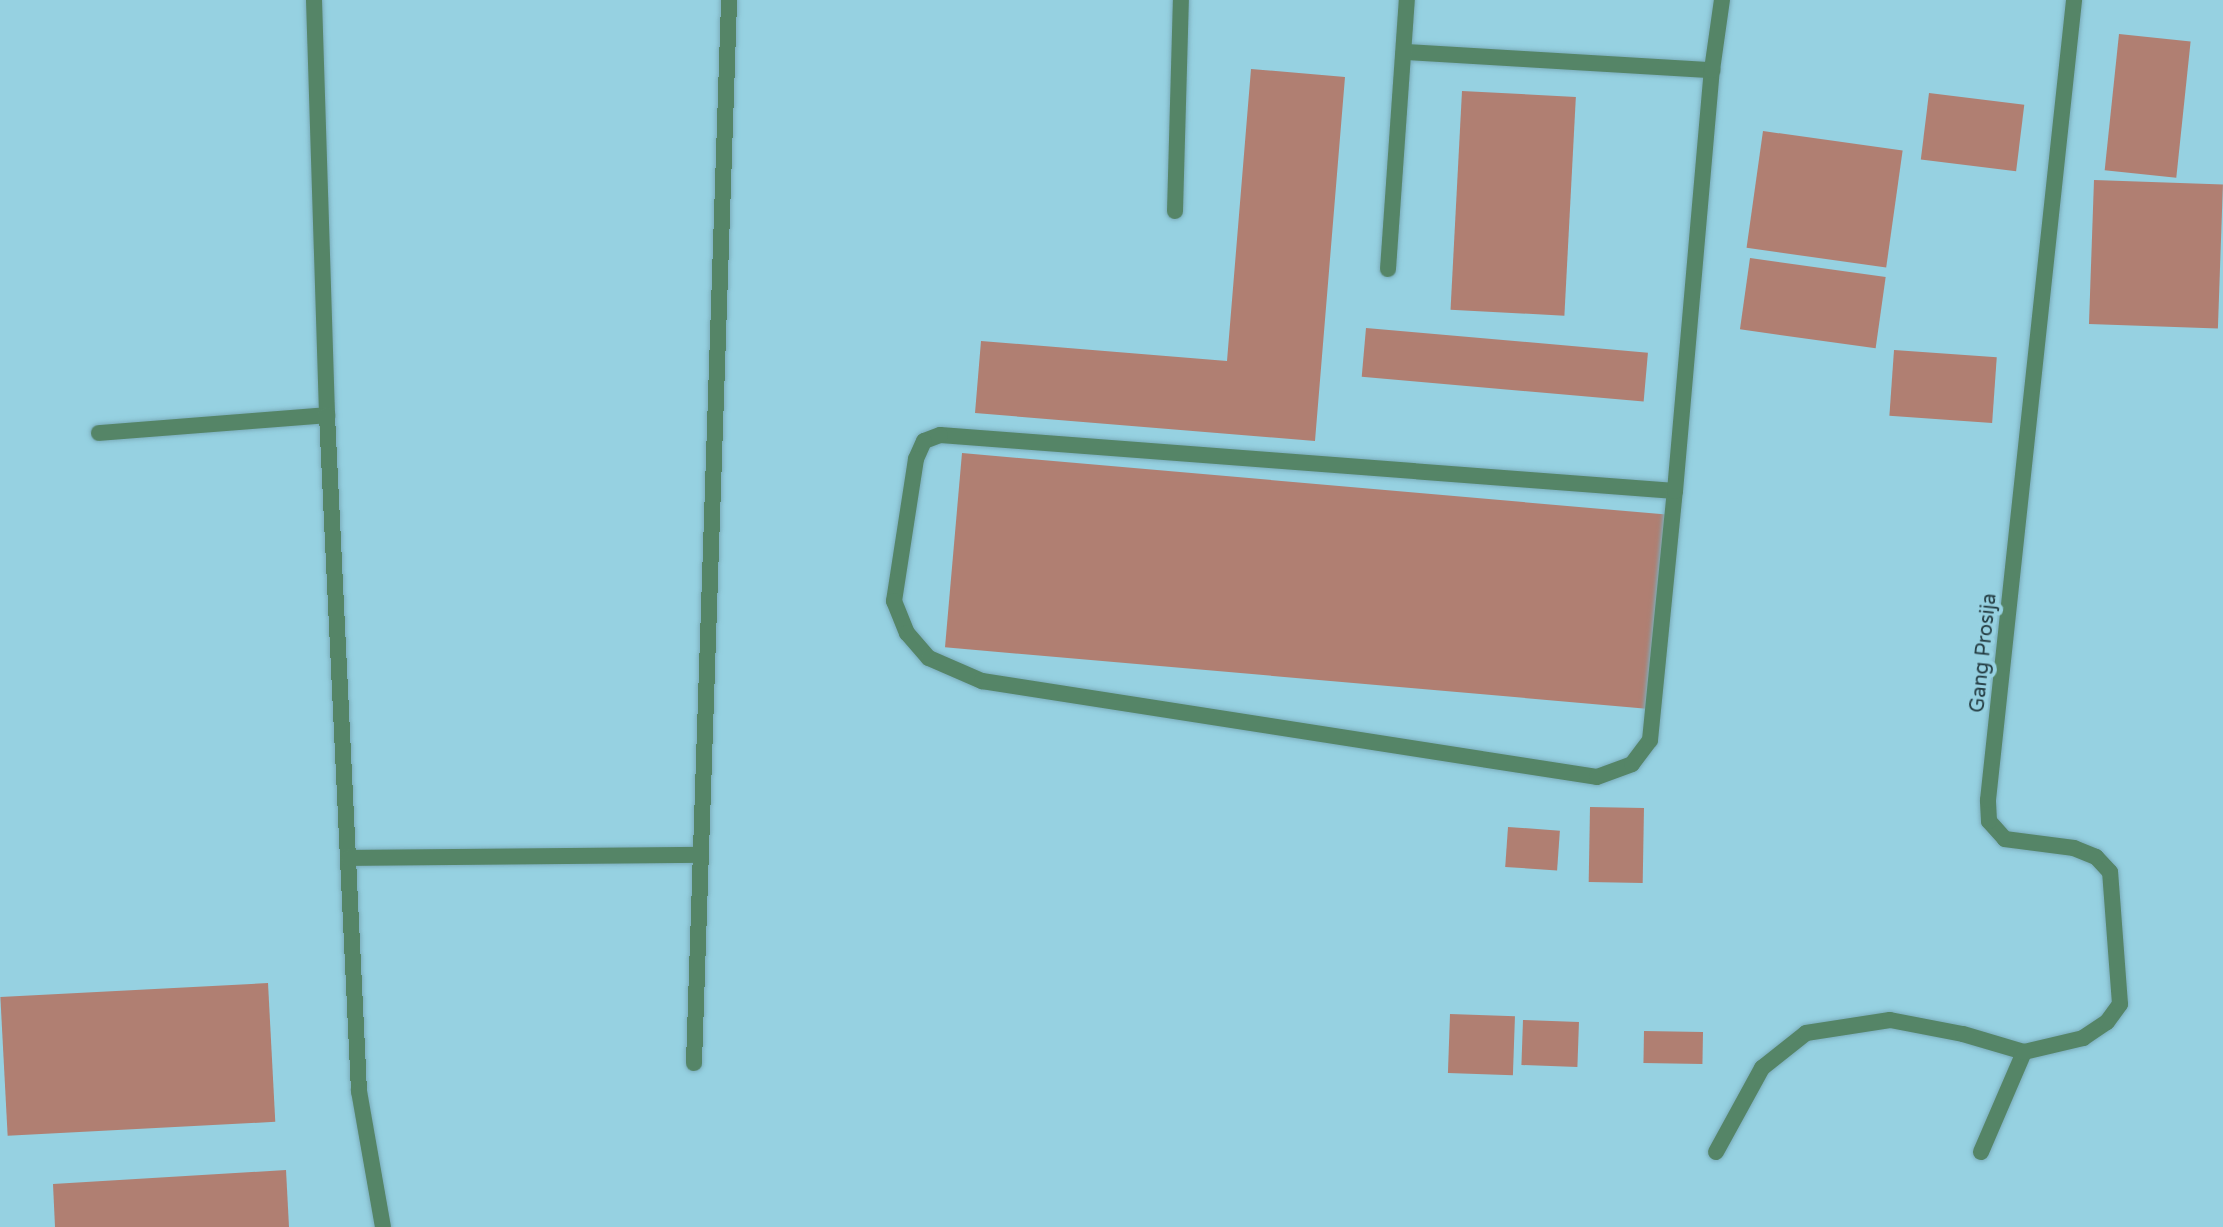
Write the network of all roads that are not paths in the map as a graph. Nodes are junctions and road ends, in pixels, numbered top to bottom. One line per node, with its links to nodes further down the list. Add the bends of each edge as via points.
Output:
1 (314, 0): 11 (street)
2 (729, 0): 14 (street)
3 (1181, 0): 9 (street)
4 (1407, 0): 7 (street)
5 (1722, 0): 8 (street)
6 (2074, 0): 16 (street, Gang Prosija, via 1988,800 1989,821 2005,839 2074,848 2096,857 2110,872 2120,1004 2107,1022 2083,1038)
7 (1406, 52): 8 (street); 10 (street)
8 (1712, 70): 13 (street)
9 (1175, 211)
10 (1388, 269)
11 (327, 415): 12 (street); 15 (street)
12 (99, 433)
13 (1675, 491): 13 (street, via 1650,740 1632,764 1597,777 982,681 929,658 907,633 894,601 916,459 924,441 940,435)
14 (700, 855): 15 (street); 17 (street)
15 (349, 858): 20 (street, via 359,1091)
16 (2024, 1052): 18 (street, via 1890,1020 1806,1033 1762,1068); 19 (street)
17 (694, 1063)
18 (1716, 1152)
19 (1981, 1152)
20 (383, 1227)

